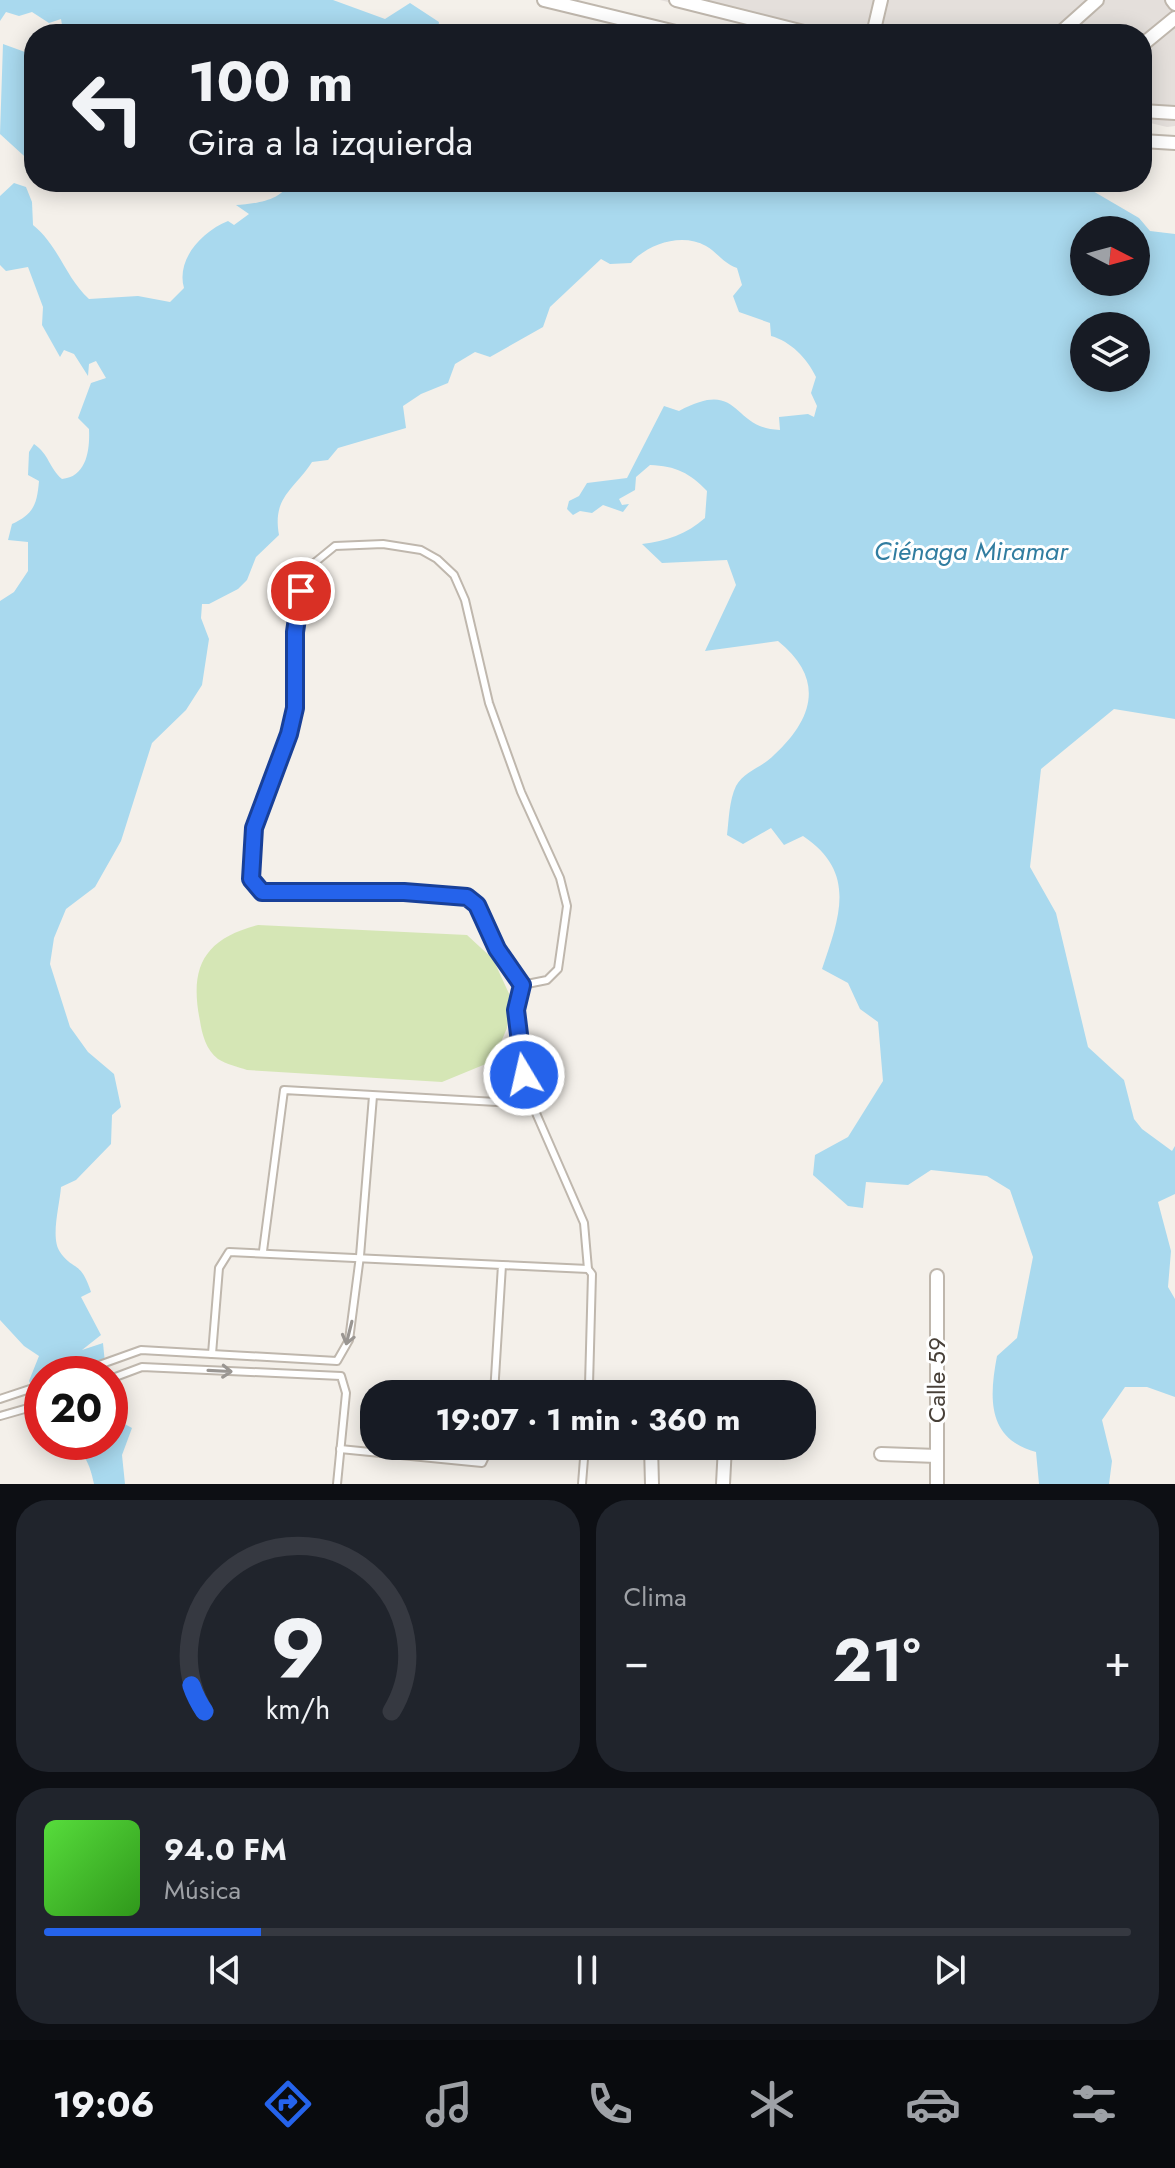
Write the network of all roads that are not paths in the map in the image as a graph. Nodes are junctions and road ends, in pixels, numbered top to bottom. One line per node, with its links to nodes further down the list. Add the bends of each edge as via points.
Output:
1 (544, 0): 7 (street)
2 (676, 0): 5 (street)
3 (881, 0): 9 (street)
4 (1097, 0): 10 (street)
5 (711, 4): 8 (street)
6 (1175, 18): 11 (street)
7 (643, 24)
8 (778, 24)
9 (875, 24)
10 (1070, 24)
11 (1152, 37)
12 (1152, 112): 13 (street)
13 (1175, 113)
14 (1152, 142): 15 (street)
15 (1175, 143)
16 (522, 985): 16 (lane, via 547,980 558,969 567,906 489,703 465,600 454,575 421,550 383,544 335,546 313,564 301,591 295,708 254,828 251,879 262,892 467,897 477,905 497,949); 18 (lane, via 516,1010)
17 (373, 1096): 18 (lane); 19 (lane, via 284,1090); 20 (lane)
18 (532, 1104): 22 (lane, via 584,1223)
19 (263, 1251): 20 (lane); 24 (lane, via 229,1252 219,1268)
20 (360, 1256): 21 (lane); 24 (lane, one-way to 24, via 349,1340 337,1361)
21 (502, 1265): 22 (lane); 27 (lane)
22 (588, 1269): 28 (lane)
23 (937, 1276): 36 (street, Calle 59)
24 (212, 1354): 25 (lane, via 141,1350)
25 (124, 1356)
26 (128, 1372): 33 (lane, one-way to 33, via 142,1367 341,1376 346,1393)
27 (495, 1380)
28 (589, 1380)
29 (24, 1391): 30 (lane)
30 (2, 1399)
31 (24, 1410): 32 (lane)
32 (0, 1416)
33 (340, 1449): 34 (lane); 42 (lane)
34 (360, 1451)
35 (881, 1454): 36 (street)
36 (937, 1456): 46 (street, Calle 59)
37 (437, 1460): 38 (lane)
38 (483, 1460)
39 (584, 1460): 43 (lane)
40 (651, 1460): 44 (street)
41 (724, 1460): 45 (street)
42 (337, 1484)
43 (582, 1484)
44 (652, 1484)
45 (723, 1484)
46 (937, 1484)

